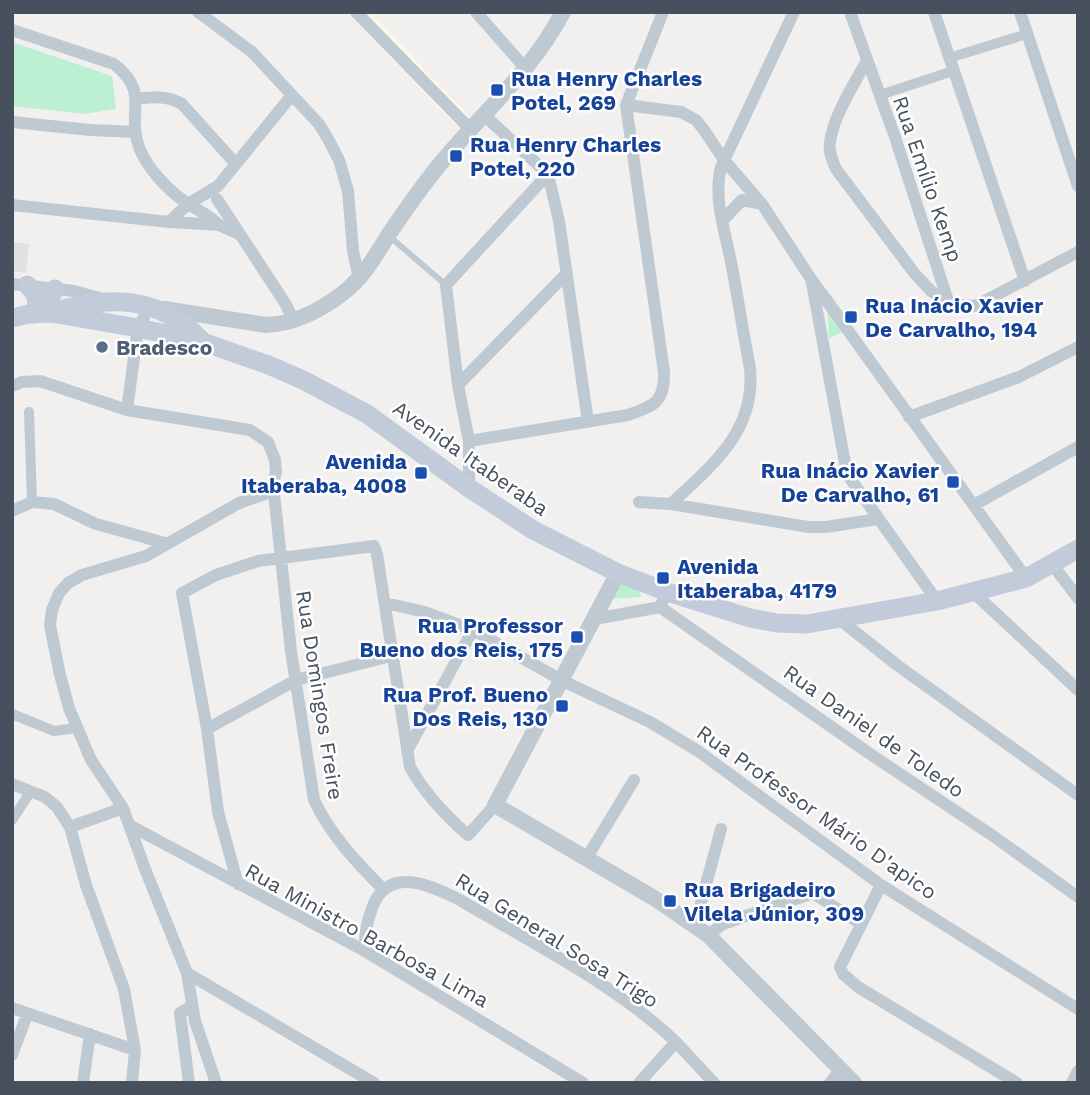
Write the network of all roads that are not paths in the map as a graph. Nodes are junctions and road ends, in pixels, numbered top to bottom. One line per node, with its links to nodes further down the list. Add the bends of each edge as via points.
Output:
1 (198, 12): 15 (street, via 252,52)
2 (356, 12): 21 (street)
3 (476, 12): 14 (street)
4 (563, 12): 14 (street)
5 (663, 12): 18 (street)
6 (794, 12): 23 (street)
7 (850, 12): 12 (street, Rua Emílio Kemp)
8 (934, 12): 13 (street)
9 (1020, 12): 11 (street)
10 (12, 30): 17 (street, via 114,64 134,85)
11 (1027, 34): 13 (street); 26 (street)
12 (867, 61): 16 (street, Rua Emílio Kemp); 45 (street, via 835,124 829,144 831,157 886,239 930,291)
13 (951, 65): 16 (street); 40 (street)
14 (526, 69): 19 (street)
15 (292, 95): 24 (street); 38 (street, via 319,124 339,160 348,191)
16 (880, 95): 45 (street, Rua Emílio Kemp)
17 (136, 99): 22 (street); 24 (street, via 160,97 182,104)
18 (626, 105): 23 (street, via 681,112 704,130); 59 (street, via 665,386 650,407)
19 (485, 116): 21 (street); 25 (street)
20 (12, 122): 22 (street)
21 (471, 130): 35 (street, via 436,168)
22 (135, 132): 28 (street, via 145,161)
23 (724, 160): 29 (street); 31 (street, via 718,177)
24 (236, 164): 27 (street)
25 (548, 174): 37 (street); 42 (street)
26 (1078, 186)
27 (217, 193): 28 (street); 33 (street); 34 (street)
28 (188, 204): 32 (street); 33 (street)
29 (762, 204): 31 (street, via 742,200); 39 (street)
30 (12, 205): 32 (street)
31 (722, 221): 66 (street, via 752,388 737,434)
32 (169, 222): 33 (street)
33 (219, 225): 34 (street)
34 (239, 234): 51 (street)
35 (389, 235): 38 (street); 42 (lane)
36 (1078, 252): 40 (street)
37 (567, 273): 55 (street); 59 (street)
38 (359, 279): 51 (street, via 344,293)
39 (811, 279): 58 (street); 69 (street, via 844,465)
40 (1024, 281): 45 (street, via 975,306)
41 (20, 284): 43 (street); 46 (main road, via 34,291)
42 (446, 285): 55 (street)
43 (55, 289): 44 (street); 46 (main road)
44 (107, 300): 46 (main road, Avenida Itaberaba); 47 (main road, Avenida Itaberaba)
45 (949, 304)
46 (43, 313): 47 (main road, Avenida Itaberaba); 49 (main road, Avenida Itaberaba)
47 (146, 317): 48 (street); 50 (main road); 52 (main road, Avenida Itaberaba); 56 (street)
48 (206, 317): 50 (street); 51 (street, via 266,325)
49 (12, 318)
50 (175, 319): 52 (main road, Avenida Itaberaba)
51 (294, 321)
52 (203, 342): 63 (main road, Avenida Itaberaba, via 335,395)
53 (1078, 347): 58 (street, via 1019,377)
54 (12, 386): 56 (street, via 40,381)
55 (458, 386): 60 (street)
56 (127, 410): 62 (street, Rua Domingos Freire, via 261,435 275,460)
57 (29, 412): 64 (street)
58 (909, 416): 67 (street)
59 (588, 422): 60 (street)
60 (469, 441): 63 (street)
61 (1078, 447): 67 (street)
62 (273, 484): 70 (street, via 265,494); 72 (street, Rua Domingos Freire)
63 (468, 488): 74 (main road, Avenida Itaberaba, via 533,530)
64 (32, 502): 68 (street); 70 (street, via 54,504 96,524)
65 (639, 502): 66 (street)
66 (671, 505): 69 (street, via 807,527)
67 (974, 505): 75 (street)
68 (12, 511)
69 (878, 519): 79 (street)
70 (165, 543): 89 (street, via 146,556 82,575 59,593 50,625)
71 (1078, 549): 73 (main road, Avenida Itaberaba)
72 (280, 557): 80 (street, via 374,546); 85 (street, Rua Domingos Freire); 90 (street, via 239,565 183,593)
73 (1052, 564): 75 (main road, Avenida Itaberaba); 77 (street)
74 (618, 573): 78 (main road, Avenida Itaberaba); 81 (street)
75 (1026, 579): 76 (main road, Avenida Itaberaba)
76 (973, 592): 79 (main road, Avenida Itaberaba); 87 (street)
77 (1078, 598)
78 (664, 599): 81 (street); 82 (main road, Avenida Itaberaba, via 778,623); 106 (street, Rua Daniel de Toledo, via 873,756)
79 (937, 601): 82 (main road, Avenida Itaberaba)
80 (385, 603): 83 (street, Rua Professor Mário D'apico); 84 (street)
81 (595, 619): 86 (street)
82 (839, 619): 95 (street)
83 (473, 630): 86 (street, Rua Professor Mário D'apico); 91 (street)
84 (391, 656): 85 (street); 91 (street)
85 (296, 680): 90 (street); 105 (street, Rua Domingos Freire, via 314,800 324,822)
86 (563, 681): 96 (street); 104 (street, Rua Professor Mário D'apico, via 650,722 698,751)
87 (1078, 690)
88 (12, 714): 89 (street, via 54,731)
89 (78, 728): 97 (street)
90 (207, 729): 103 (street, via 218,812)
91 (407, 751): 96 (street, via 421,788 468,835)
92 (634, 780): 102 (street)
93 (12, 784): 94 (street)
94 (31, 790): 98 (street); 100 (street, via 57,807)
95 (1078, 795)
96 (495, 805): 102 (street)
97 (123, 808): 99 (street); 100 (street)
98 (12, 820)
99 (129, 825): 103 (street, Rua Ministro Barbosa Lima); 110 (street)
100 (70, 827): 117 (street, via 124,989)
101 (721, 829): 108 (street)
102 (586, 859): 108 (street)
103 (238, 884): 109 (street, Rua Ministro Barbosa Lima)
104 (881, 885): 107 (street); 113 (street, Rua Professor Mário D'apico)
105 (383, 889): 109 (street, via 369,917); 116 (street, Rua General Sosa Trigo, via 410,882 432,886 460,900 621,997)
106 (1078, 897)
107 (860, 924): 108 (street, via 813,893); 131 (street, via 840,967 849,980)
108 (701, 930): 119 (street)
109 (365, 951): 126 (street, Rua Ministro Barbosa Lima)
110 (187, 973): 111 (street); 125 (street)
111 (192, 1006): 123 (street, via 180,1013); 124 (street)
112 (12, 1008): 114 (street)
113 (1078, 1009)
114 (27, 1015): 115 (street); 118 (street)
115 (90, 1034): 117 (street); 121 (street)
116 (676, 1042): 127 (street); 128 (street, Rua General Sosa Trigo)
117 (135, 1050): 122 (street)
118 (12, 1055)
119 (841, 1069): 129 (street); 130 (street)
120 (1078, 1071): 132 (street)
121 (83, 1083)
122 (132, 1083)
123 (189, 1083)
124 (216, 1083)
125 (374, 1083)
126 (583, 1083)
127 (639, 1083)
128 (714, 1083)
129 (830, 1083)
130 (854, 1083)
131 (1017, 1083)
132 (1072, 1083)

